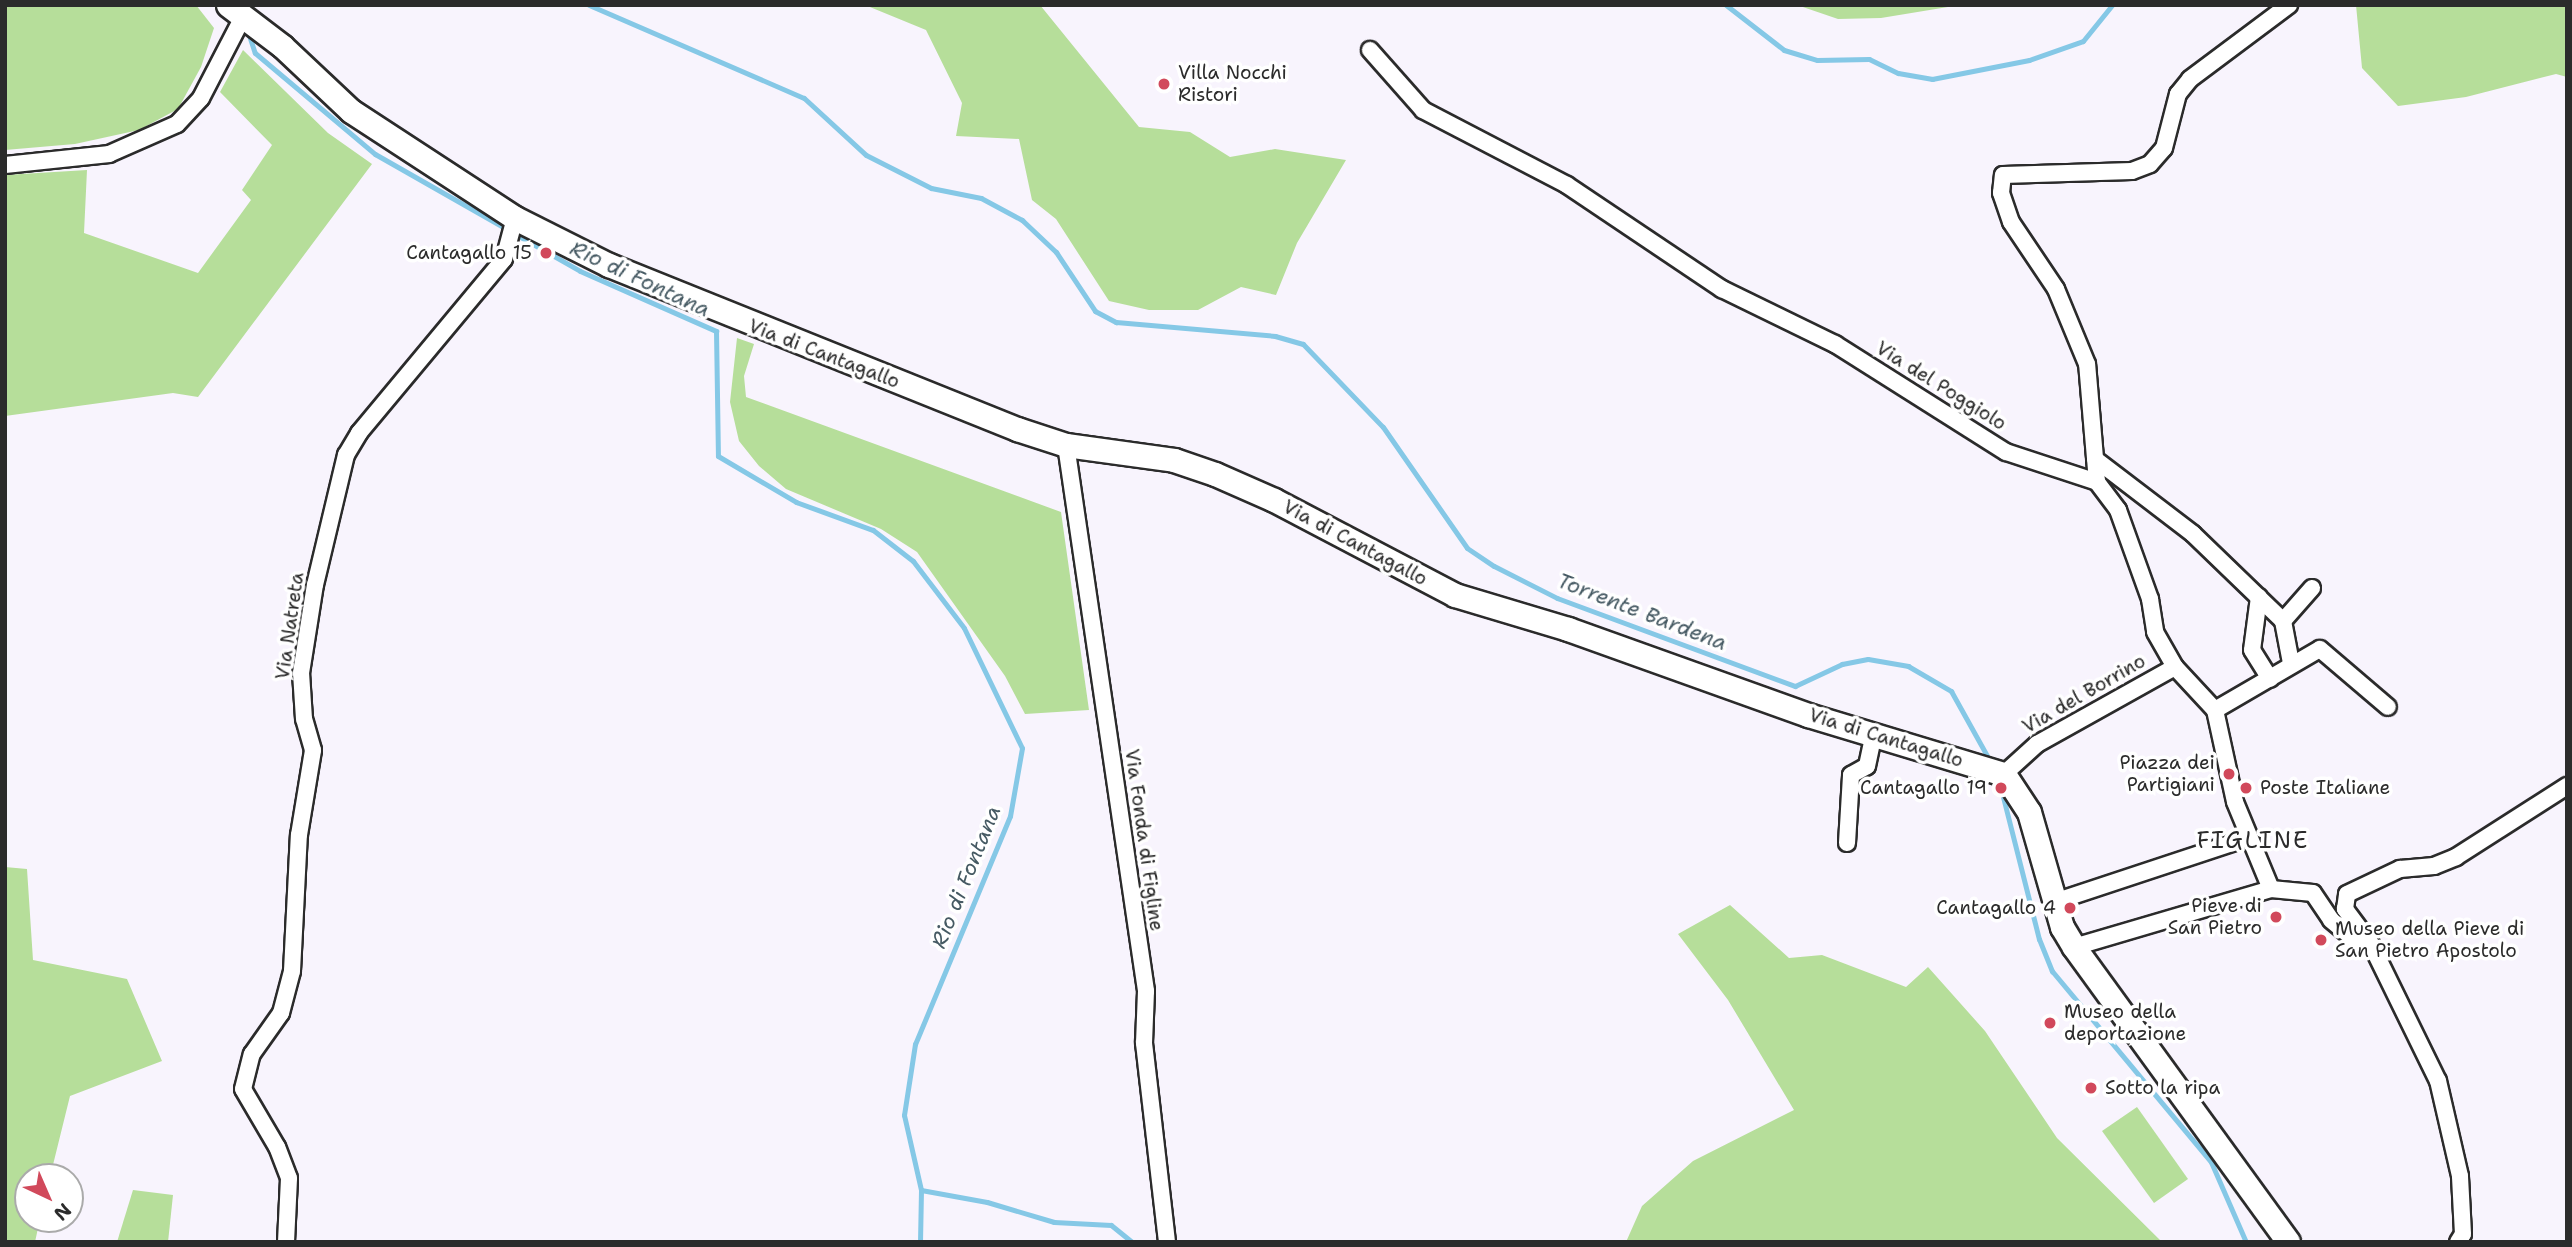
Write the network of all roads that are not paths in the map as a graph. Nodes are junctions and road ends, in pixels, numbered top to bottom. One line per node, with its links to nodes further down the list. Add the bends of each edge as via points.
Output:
1 (2289, 5): 7 (street, via 2190,79 2178,94 2164,148 2150,164 2132,171 2003,175 2001,193 2011,222 2056,289 2087,364)
2 (243, 18): 4 (street, via 201,98 177,124 109,154); 5 (street, Via di Cantagallo, via 351,111)
3 (1370, 50): 8 (street, Via del Poggiolo, via 1423,110 1567,185 1722,289 1835,344 2006,452)
4 (5, 165)
5 (515, 218): 6 (street, Via di Cantagallo, via 609,265 748,324); 26 (street, Via Natreta, via 498,267 359,433 346,455 315,585 301,673 304,719 313,750 299,835 292,971 281,1013 252,1054 243,1089 277,1147 289,1178)
6 (1066, 445): 17 (street, Via di Cantagallo, via 1174,460 1214,474 1274,500 1454,595 1568,629); 27 (street, Via Fonda di Figline, via 1146,991 1144,1043)
7 (2095, 459): 8 (street); 10 (street, via 2193,534)
8 (2097, 482): 13 (street, via 2118,510 2150,599 2155,632)
9 (2312, 589): 11 (street)
10 (2259, 597): 11 (street); 14 (street, via 2252,650)
11 (2283, 621): 12 (street)
12 (2291, 663): 14 (street); 15 (street, via 2320,649)
13 (2175, 667): 16 (street, Via del Borrino); 18 (street, Via del Borrino)
14 (2270, 679): 16 (street)
15 (2388, 708)
16 (2215, 710): 20 (street)
17 (1874, 734): 18 (street, Via di Cantagallo); 21 (street, via 1867,766 1851,775)
18 (1994, 771): 23 (street, via 2029,812)
19 (2567, 786): 24 (street, via 2456,857 2434,866 2400,869 2347,894 2346,909)
20 (2247, 838): 22 (street); 23 (street)
21 (1847, 843)
22 (2271, 889): 24 (street, via 2313,893 2331,920 2362,946); 25 (street)
23 (2054, 902): 25 (street)
24 (2371, 944): 29 (street, via 2438,1081 2460,1175 2463,1234)
25 (2074, 947): 28 (street)
26 (285, 1242)
27 (1167, 1242)
28 (2288, 1242)
29 (2458, 1242)

